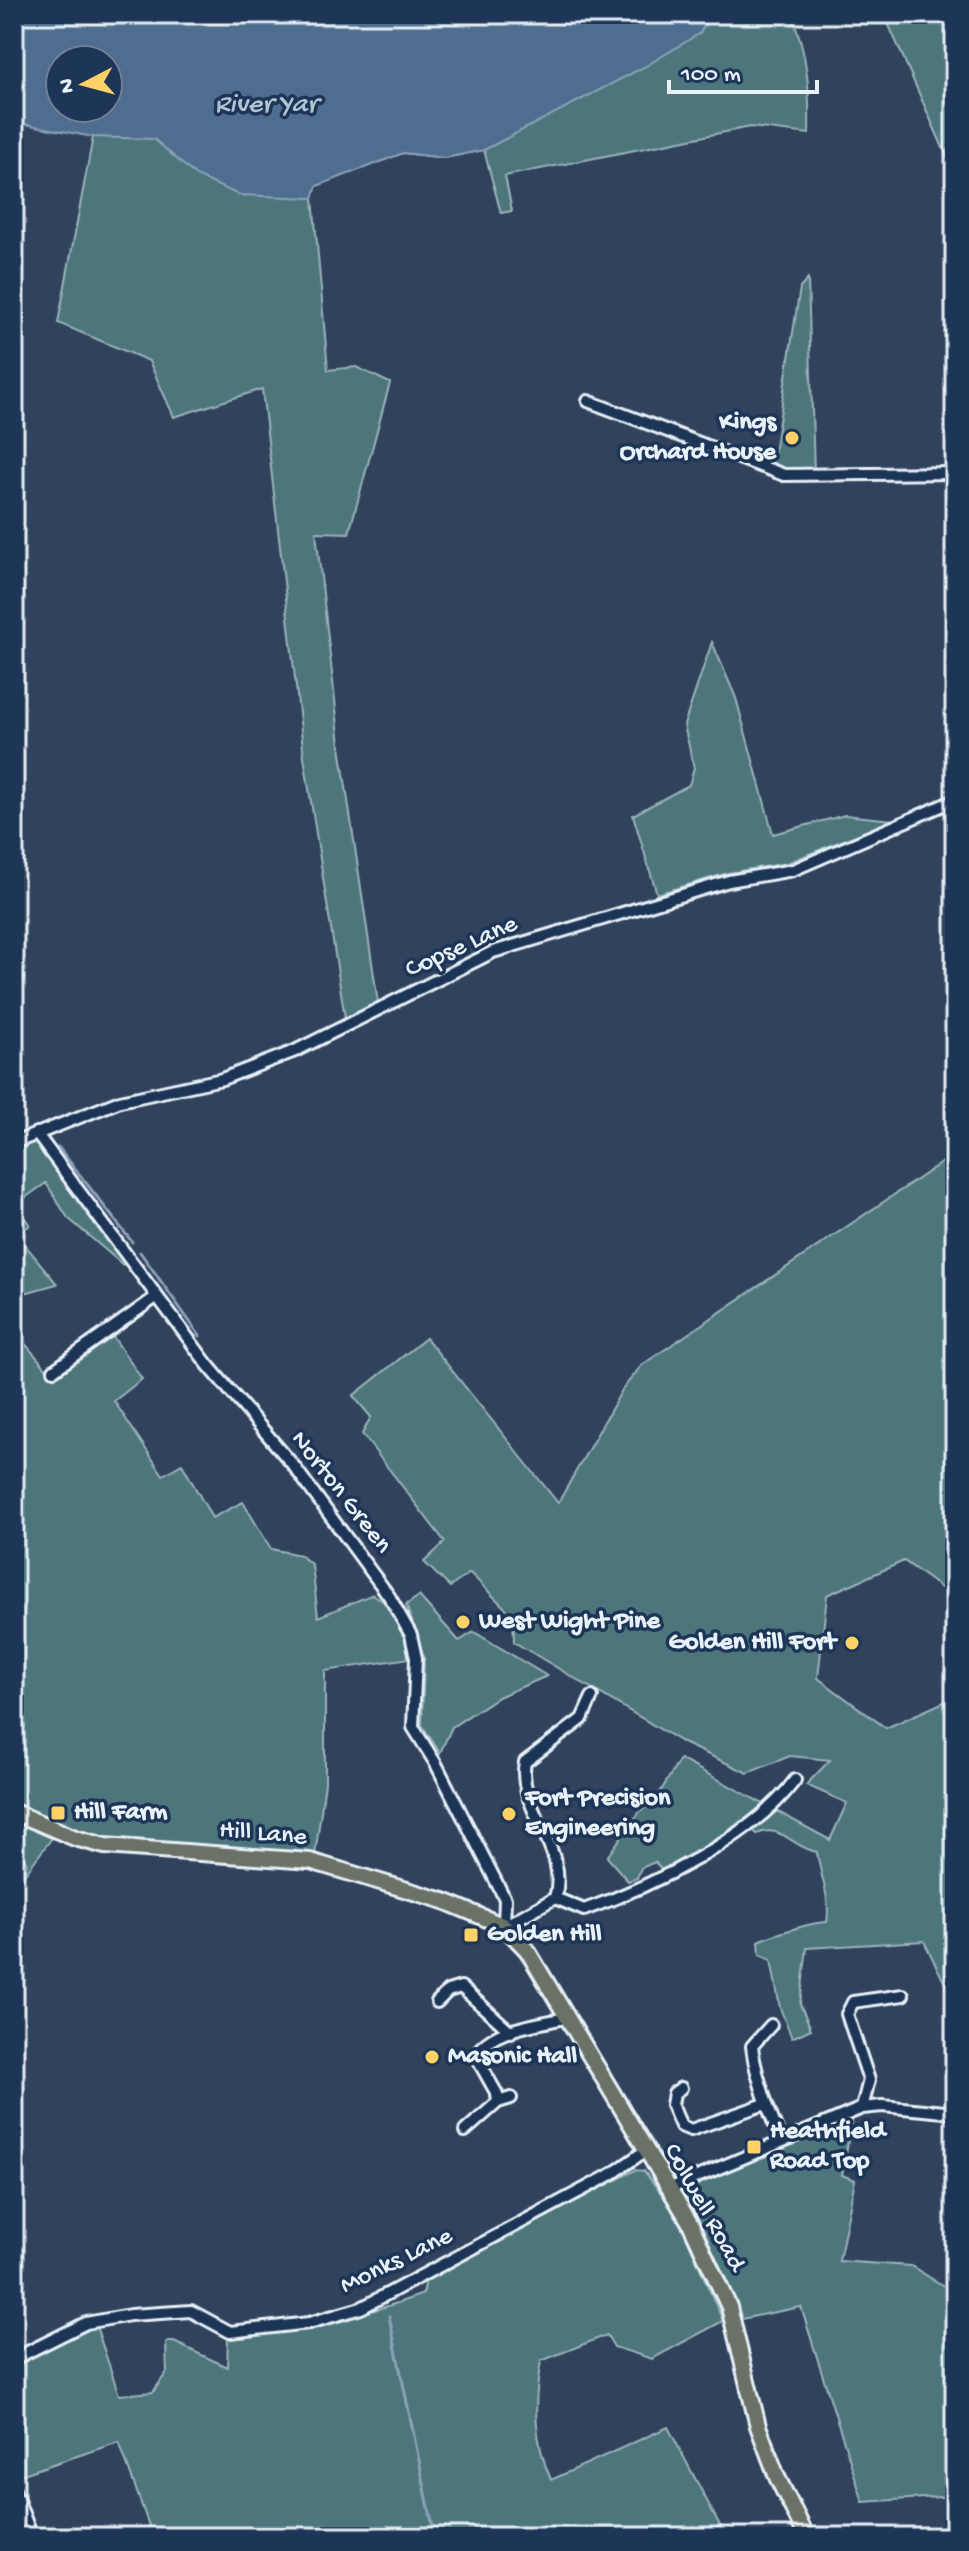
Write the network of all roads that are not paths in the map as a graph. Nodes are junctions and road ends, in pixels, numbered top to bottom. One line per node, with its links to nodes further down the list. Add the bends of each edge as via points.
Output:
1 (588, 401): 2 (street, via 784,475)
2 (955, 473)
3 (955, 800): 4 (street, Copse Lane, via 793,870 729,881 493,952 295,1051 222,1079 120,1101)
4 (36, 1133): 5 (street, Copse Lane); 6 (street, Norton Green)
5 (14, 1143)
6 (156, 1297): 7 (street); 12 (street, Norton Green, via 293,1465 389,1596 411,1635 416,1658 413,1727 505,1899)
7 (54, 1370)
8 (592, 1697): 11 (street, via 582,1719 525,1762 522,1780 557,1864)
9 (795, 1780): 11 (street, via 781,1799 680,1870 584,1910)
10 (14, 1812): 12 (main road, Hill Lane, via 105,1846 310,1861 444,1901)
11 (555, 1898): 12 (street)
12 (504, 1926): 15 (main road, Colwell Road, via 527,1950)
13 (903, 1995): 22 (street, via 853,2002 847,2014 869,2080)
14 (437, 2002): 17 (street, via 461,1987)
15 (565, 2018): 17 (street); 26 (main road, Colwell Road)
16 (771, 2025): 21 (street, via 747,2046 765,2090)
17 (511, 2032): 20 (street, via 483,2043 475,2055)
18 (681, 2088): 21 (street, via 672,2105 681,2126 691,2130)
19 (511, 2098): 20 (street)
20 (498, 2102): 24 (street)
21 (765, 2104): 25 (street)
22 (862, 2108): 23 (street); 25 (street)
23 (955, 2113)
24 (465, 2131)
25 (781, 2141): 27 (street)
26 (645, 2151): 27 (main road, Colwell Road); 28 (street, Monks Lane, via 612,2174 361,2308 309,2323 230,2332 191,2311 130,2315 86,2323)
27 (671, 2188): 31 (main road, Colwell Road, via 729,2307 758,2426)
28 (14, 2359)
29 (14, 2490): 30 (street)
30 (32, 2537)
31 (807, 2537)

